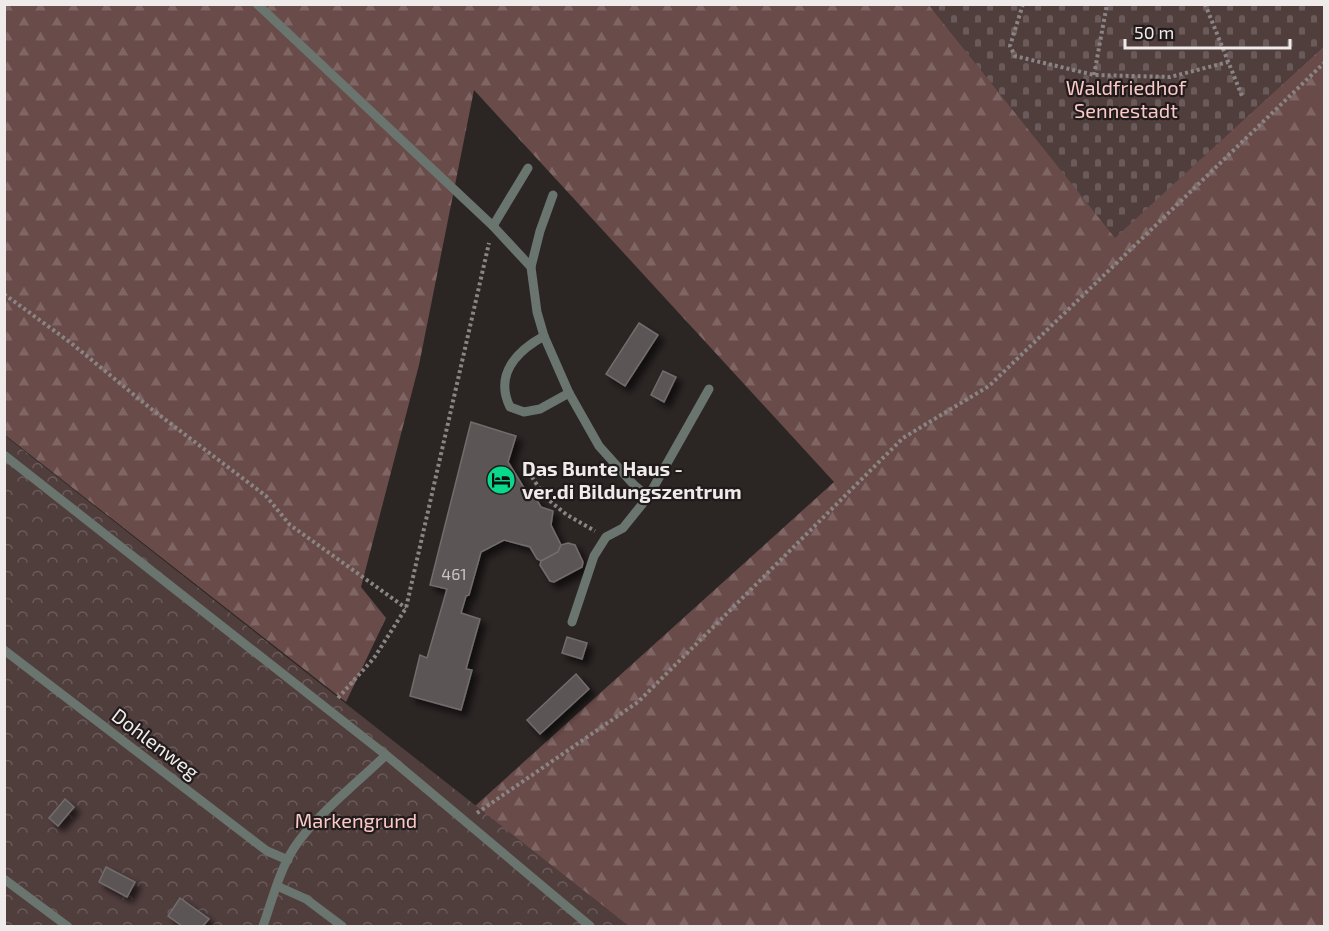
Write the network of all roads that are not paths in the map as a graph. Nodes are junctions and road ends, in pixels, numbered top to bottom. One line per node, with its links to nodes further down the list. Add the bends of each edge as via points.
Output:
1 (257, 4): 4 (lane)
2 (528, 168): 4 (lane)
3 (553, 195): 5 (lane)
4 (493, 226): 5 (lane)
5 (531, 267): 6 (lane)
6 (544, 336): 8 (lane); 8 (lane, via 526,346 513,360 504,394 510,406 524,412 540,409)
7 (710, 390): 10 (lane)
8 (569, 393): 10 (lane, via 599,446)
9 (4, 455): 13 (lane)
10 (648, 497): 11 (lane, via 623,528 606,537 594,556)
11 (572, 622)
12 (4, 650): 14 (lane, Dohlenweg, via 267,851)
13 (386, 755): 14 (lane, via 309,829); 20 (lane)
14 (288, 860): 16 (lane)
15 (4, 879): 17 (lane)
16 (277, 886): 18 (lane); 19 (lane, via 306,899)
17 (67, 927)
18 (263, 927)
19 (342, 927)
20 (590, 927)

